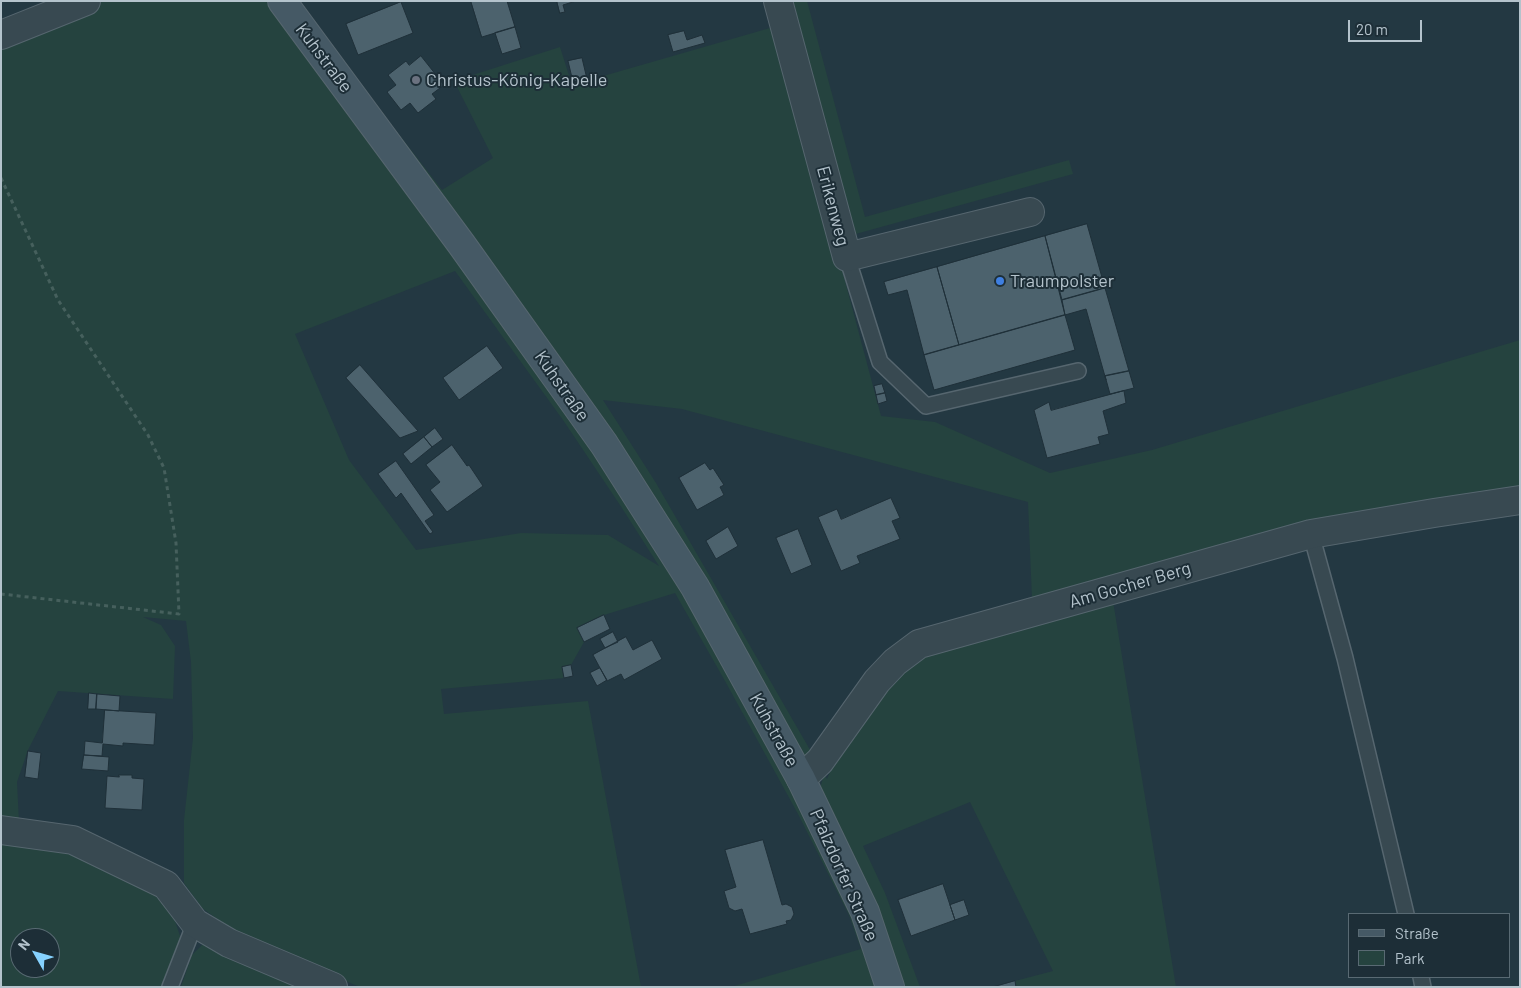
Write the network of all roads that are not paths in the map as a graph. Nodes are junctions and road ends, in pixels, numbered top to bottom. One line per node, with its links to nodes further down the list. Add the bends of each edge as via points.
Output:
1 (86, 1): 4 (street)
2 (778, 1): 6 (street, Erikenweg)
3 (285, 2): 10 (street, Kuhstraße, via 604,444 695,587)
4 (1, 35)
5 (1030, 212): 6 (street, Erikenweg)
6 (847, 257): 7 (lane, via 880,362 926,406)
7 (1078, 371)
8 (1520, 500): 9 (street, Am Gocher Berg)
9 (1311, 534): 10 (street, Am Gocher Berg, via 919,644 877,681); 12 (lane, via 1345,658)
10 (804, 786): 16 (street, Pfalzdorfer Straße, via 865,912)
11 (1, 830): 13 (street, via 73,840 166,884)
12 (1406, 913)
13 (195, 923): 14 (lane); 15 (street, via 229,943)
14 (170, 987)
15 (333, 987)
16 (890, 987)

